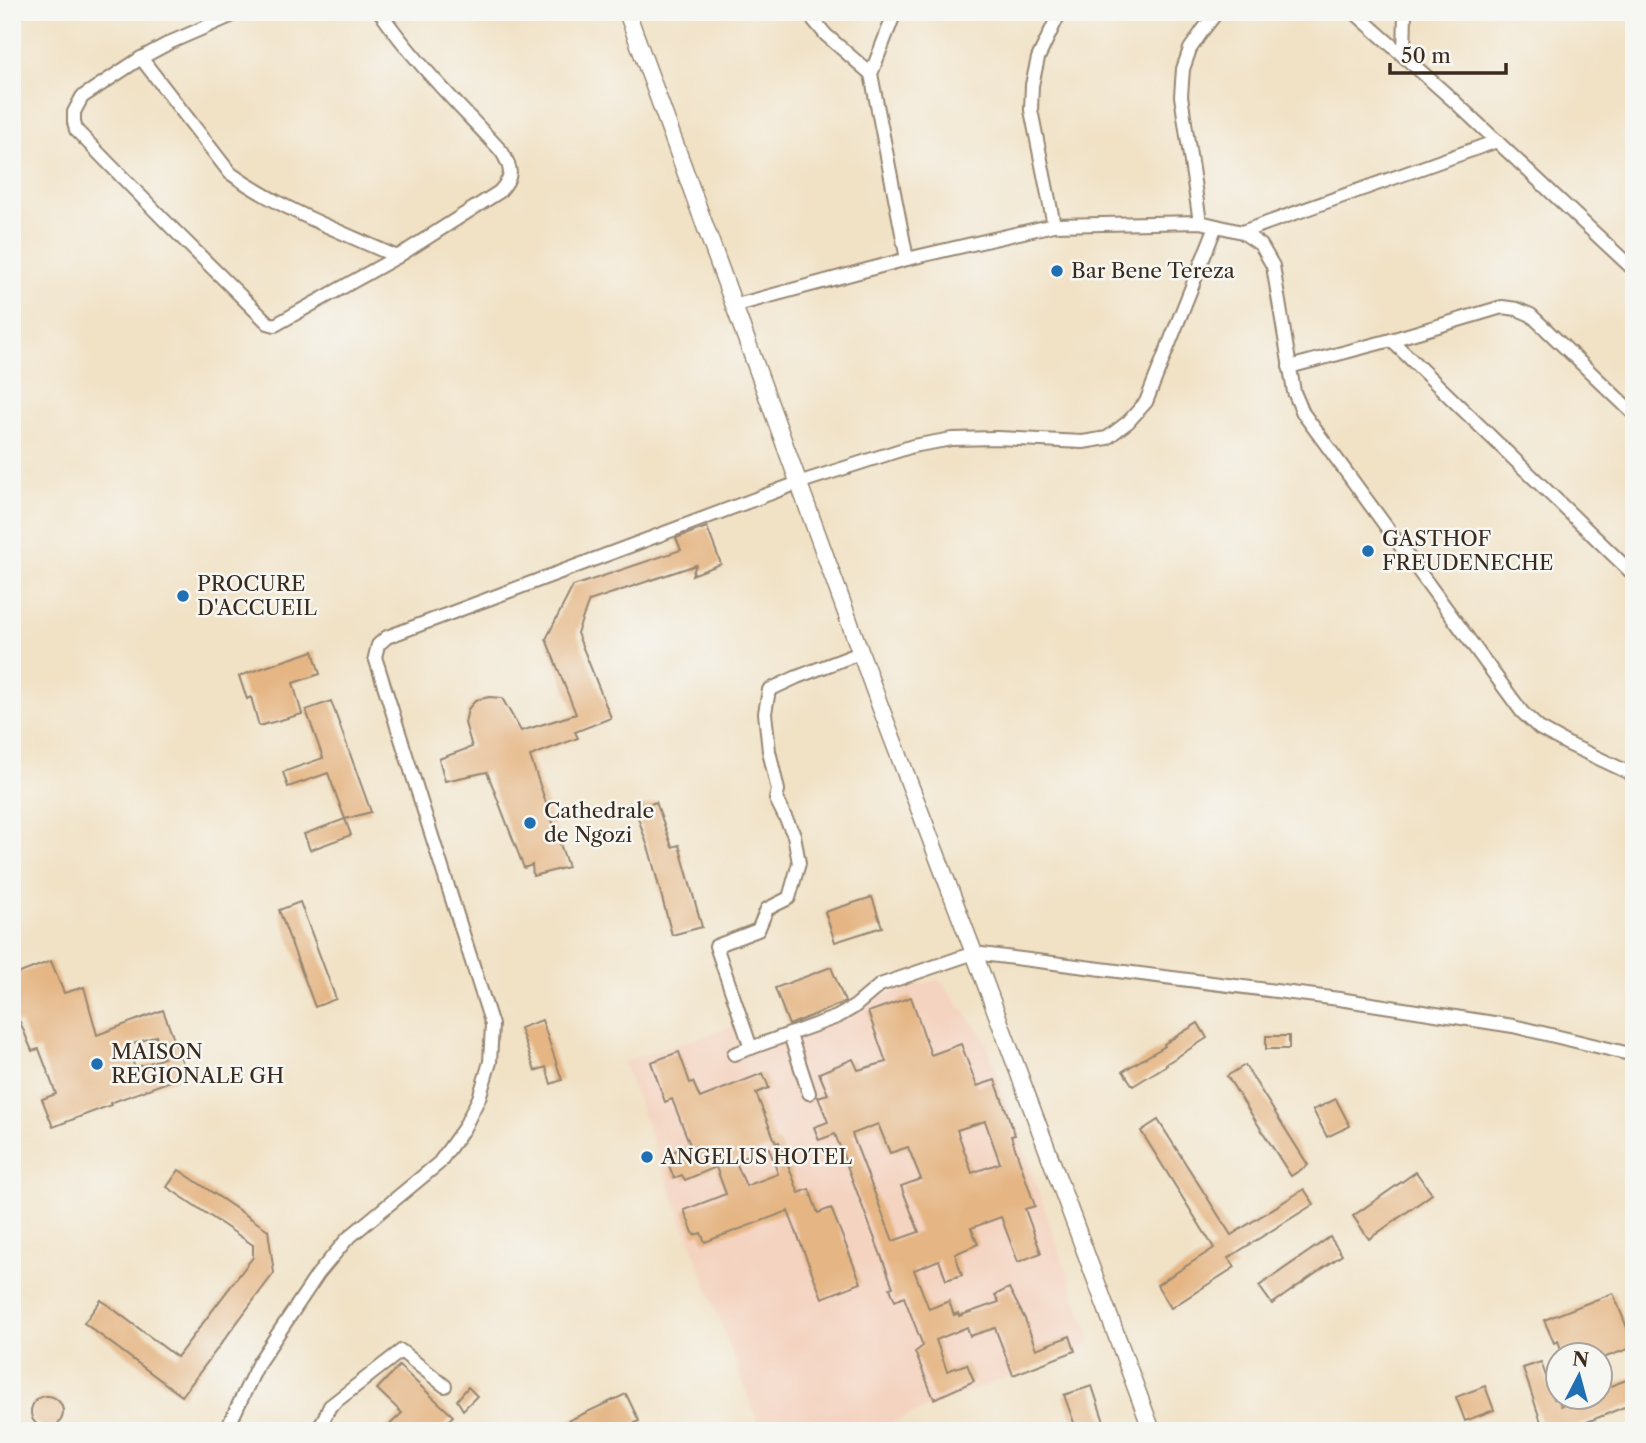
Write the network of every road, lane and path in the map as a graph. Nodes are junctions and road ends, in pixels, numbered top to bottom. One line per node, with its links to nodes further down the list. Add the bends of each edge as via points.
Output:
1 (240, 12): 11 (street)
2 (380, 12): 18 (street, via 502,152 511,174 499,192)
3 (626, 12): 21 (street)
4 (807, 12): 12 (street)
5 (895, 12): 12 (street)
6 (1060, 12): 15 (street, via 1038,58 1031,110)
7 (1217, 12): 14 (street, via 1190,50 1183,69 1181,96)
8 (1354, 12): 10 (street)
9 (1405, 12): 10 (street)
10 (1404, 55): 13 (street)
11 (141, 58): 18 (street, via 230,173 280,204); 18 (street, via 82,97 74,112 76,130 268,323 275,325)
12 (871, 74): 19 (street)
13 (1497, 141): 17 (street); 20 (street)
14 (1200, 222): 15 (street); 16 (street)
15 (1054, 225): 19 (street)
16 (1216, 226): 17 (street); 25 (street, via 1146,402 1107,438 1083,442 952,439 913,446)
17 (1242, 232): 23 (street, via 1261,245 1272,267)
18 (397, 257)
19 (907, 259): 21 (street)
20 (1634, 270)
21 (733, 306): 25 (street)
22 (1391, 340): 23 (street); 24 (street, via 1502,307 1517,309 1531,315); 26 (street)
23 (1289, 367): 28 (street, via 1303,412 1522,712 1539,728)
24 (1634, 414)
25 (798, 483): 27 (street); 38 (street, via 387,637 378,645 375,657 492,1025 489,1062 464,1128 439,1163 347,1239 318,1274 259,1362)
26 (1634, 575)
27 (860, 653): 29 (street); 31 (street, via 769,690 765,713 776,799 794,835 799,863 789,898 766,909 758,930 716,946)
28 (1634, 775)
29 (974, 953): 30 (street, via 880,985 837,1017); 33 (street, via 1339,999 1513,1026); 40 (street)
30 (790, 1035): 31 (street); 34 (street)
31 (751, 1048): 32 (street)
32 (734, 1054)
33 (1634, 1055)
34 (809, 1093)
35 (445, 1386): 39 (street, via 401,1351 330,1406)
36 (12, 1427): 37 (street)
37 (16, 1431)
38 (226, 1431)
39 (318, 1431)
40 (1152, 1431)

